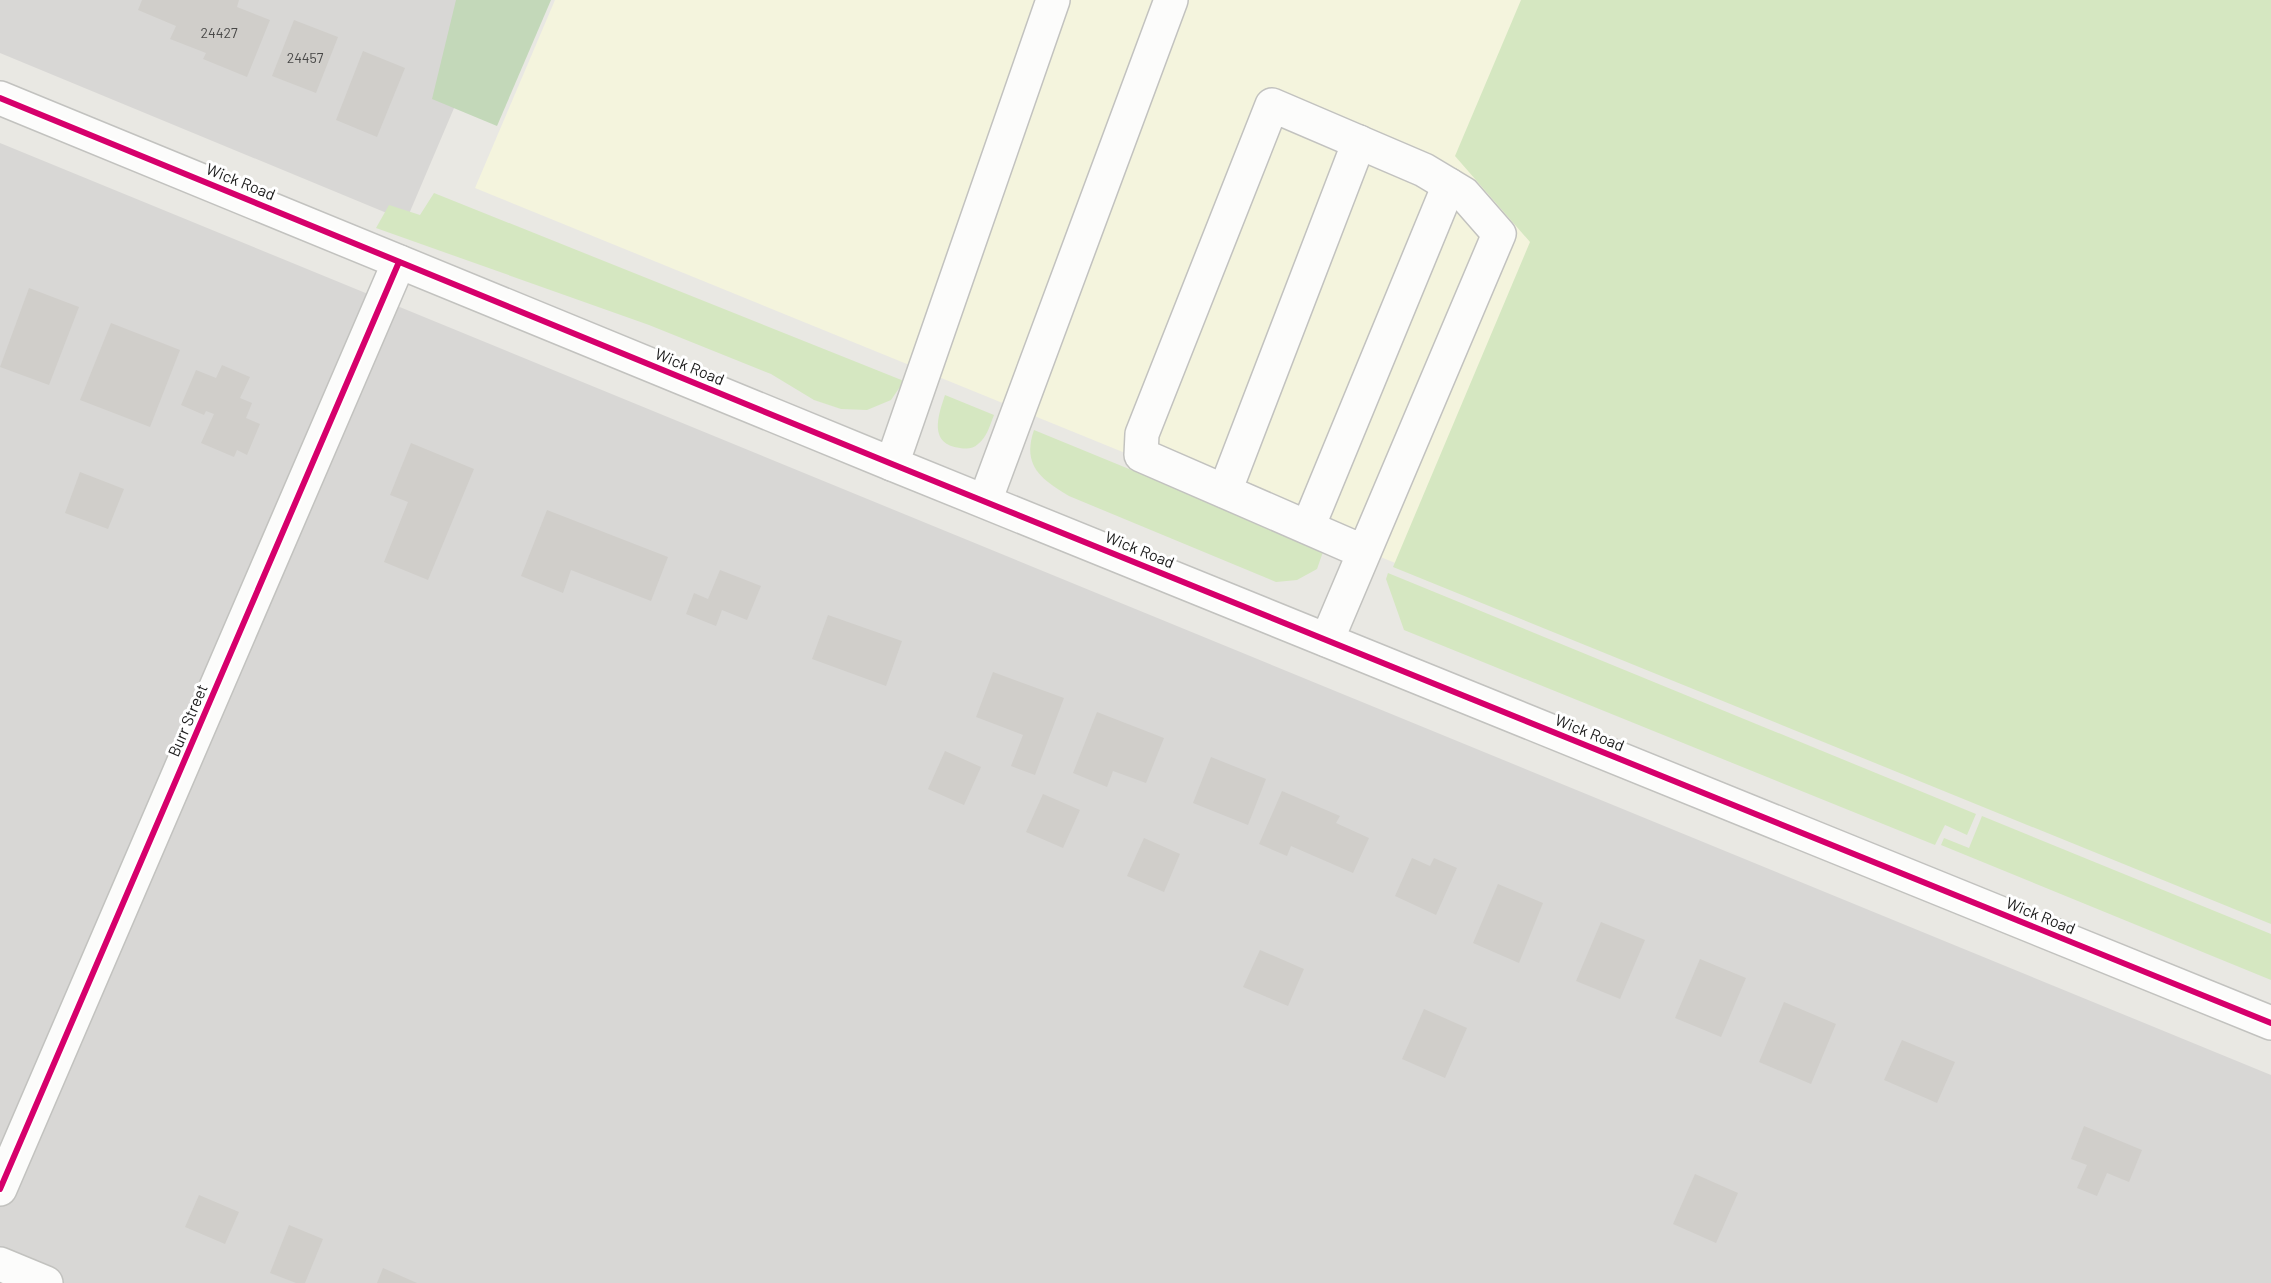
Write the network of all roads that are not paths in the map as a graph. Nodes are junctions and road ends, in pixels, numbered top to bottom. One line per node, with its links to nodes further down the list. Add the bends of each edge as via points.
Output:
1 (1053, 0): 7 (street)
2 (1171, 0): 9 (street)
3 (0, 98): 6 (street, Wick Road)
4 (1359, 142): 5 (street); 8 (street); 8 (street, via 1272,105 1142,434 1141,455)
5 (1449, 185): 10 (street); 11 (street, via 1464,194 1499,234)
6 (399, 262): 7 (street, Wick Road); 14 (street, Burr Street)
7 (892, 464): 9 (street, Wick Road)
8 (1225, 491): 10 (street)
9 (985, 501): 12 (street, Wick Road)
10 (1308, 526): 11 (street)
11 (1364, 552): 12 (street)
12 (1326, 640): 13 (street, Wick Road)
13 (2271, 1023)
14 (0, 1189)
15 (0, 1264): 16 (street)
16 (46, 1283)

